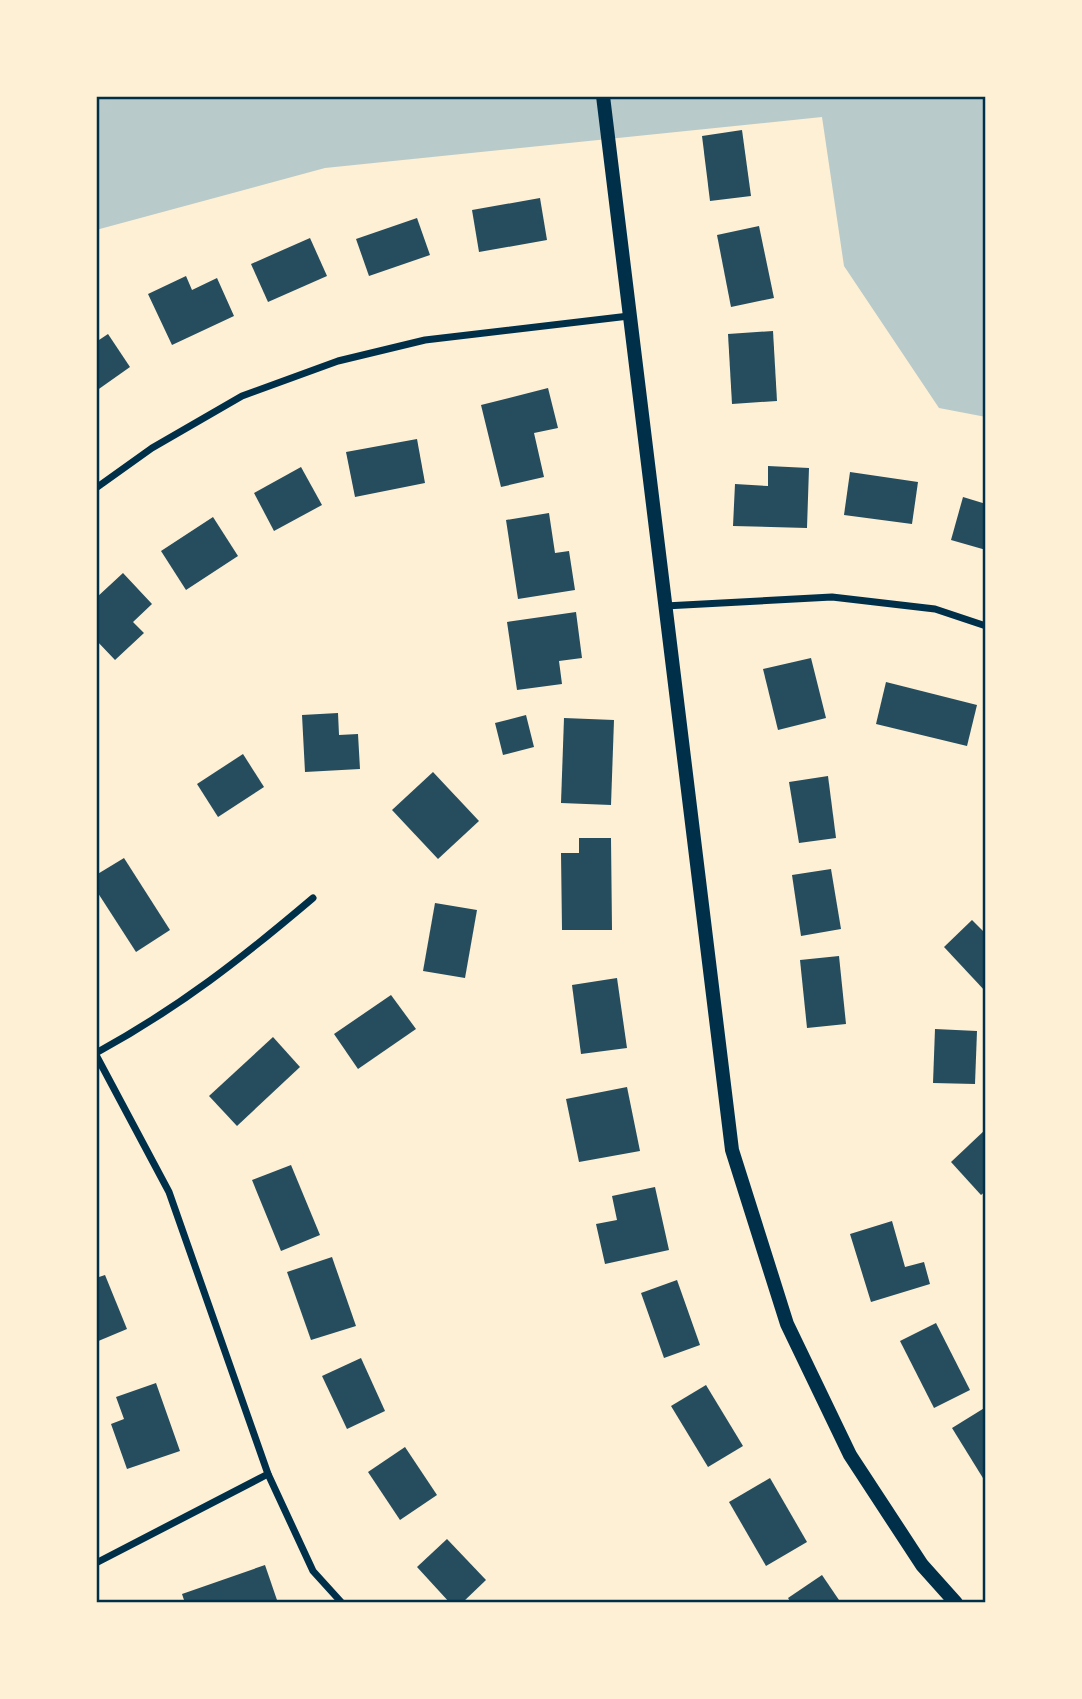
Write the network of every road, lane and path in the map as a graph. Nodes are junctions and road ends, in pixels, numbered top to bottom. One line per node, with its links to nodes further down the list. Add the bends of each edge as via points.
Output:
1 (603, 96): 2 (main road)
2 (631, 316): 3 (street, via 425,340 338,361 242,396 152,448); 4 (main road)
3 (96, 488)
4 (665, 606): 5 (street, via 832,597 935,609); 11 (main road, via 732,1150 786,1324 850,1455 922,1565)
5 (986, 626)
6 (313, 898): 7 (street, via 225,972 155,1021)
7 (96, 1054): 8 (street, via 169,1192)
8 (268, 1474): 9 (street); 10 (street, via 313,1571)
9 (96, 1563)
10 (342, 1603)
11 (956, 1603)

